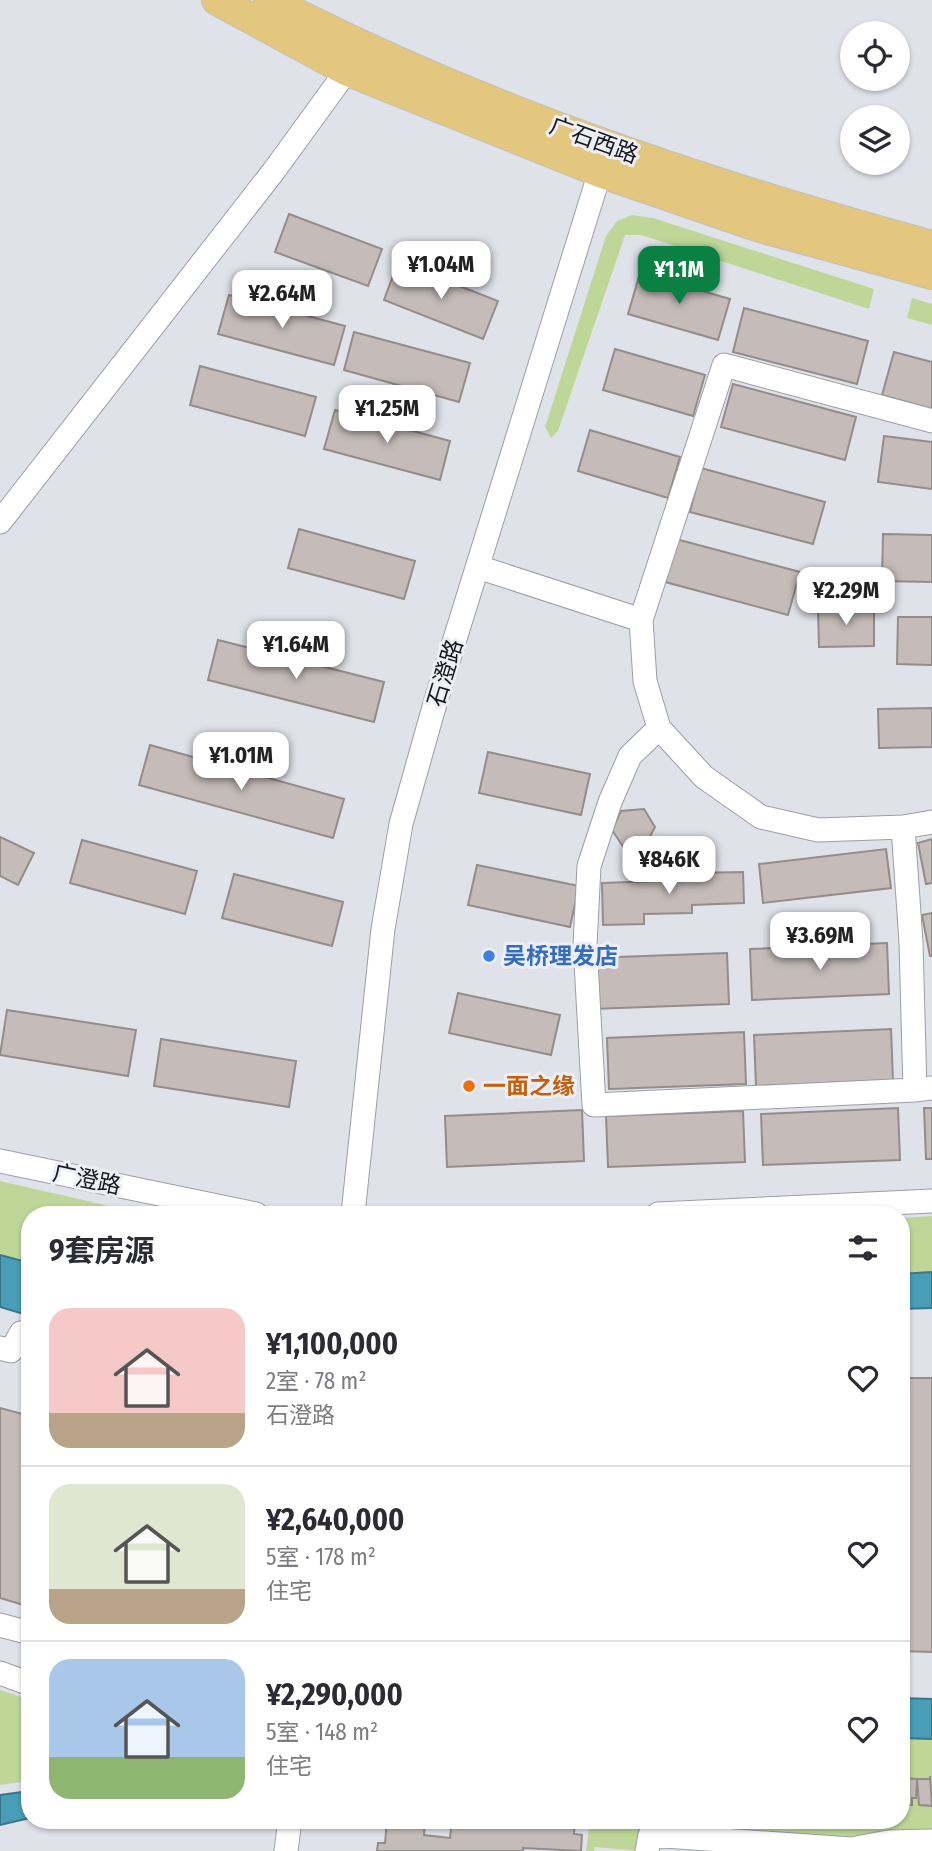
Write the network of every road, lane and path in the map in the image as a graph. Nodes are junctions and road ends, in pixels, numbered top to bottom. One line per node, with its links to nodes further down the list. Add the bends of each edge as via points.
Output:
1 (217, 0): 3 (main road)
2 (269, 0): 3 (main road, 广石西路)
3 (354, 59): 4 (main road, 广石西路, via 471,95); 8 (street, via 273,172)
4 (604, 159): 5 (main road, 广石西路); 6 (main road, via 760,227); 9 (street, 石澄路)
5 (932, 246)
6 (932, 274)
7 (932, 421): 10 (street, via 724,365)
8 (0, 522)
9 (478, 567): 10 (street); 18 (street, 石澄路, via 401,824 383,929)
10 (641, 620): 11 (street, via 645,681)
11 (659, 728): 13 (street, via 704,777 761,817 818,830); 14 (street, via 630,756 589,866 585,945 594,1105)
12 (932, 822): 13 (street)
13 (903, 827): 14 (street)
14 (923, 1089)
15 (0, 1161): 17 (street, 广澄路)
16 (932, 1201): 19 (street)
17 (217, 1206)
18 (355, 1206)
19 (840, 1206)
20 (21, 1333): 21 (street, via 11,1351)
21 (0, 1348)
22 (0, 1625): 23 (street)
23 (21, 1631)
24 (0, 1673): 25 (street)
25 (21, 1681)
26 (289, 1829): 29 (street)
27 (932, 1841): 28 (street, via 851,1849)
28 (772, 1847): 30 (street, via 650,1835)
29 (286, 1851)
30 (647, 1851)

